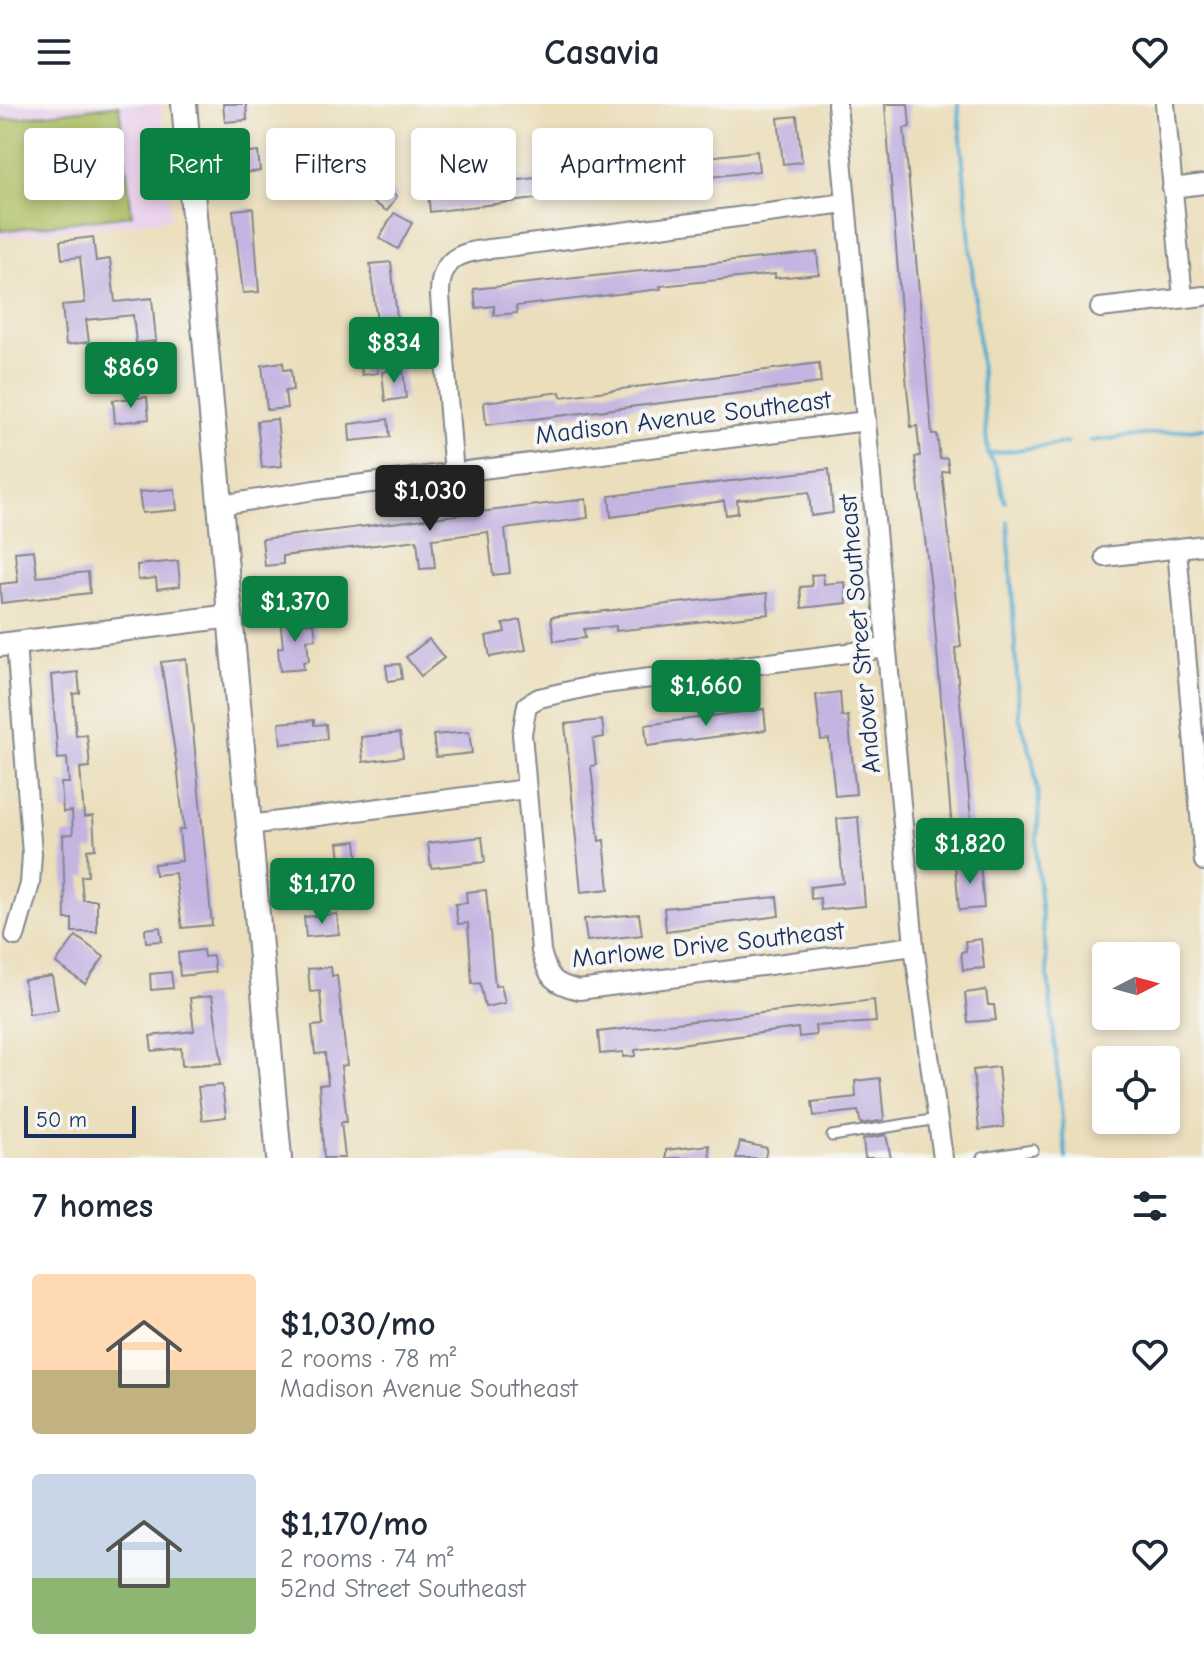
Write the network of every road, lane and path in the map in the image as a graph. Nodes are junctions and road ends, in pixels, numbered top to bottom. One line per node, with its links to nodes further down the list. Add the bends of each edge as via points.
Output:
1 (184, 104): 12 (main road)
2 (837, 104): 6 (street, Andover Street Southeast)
3 (1165, 104): 5 (street)
4 (1204, 184): 5 (street)
5 (1172, 188): 8 (street)
6 (845, 203): 10 (street, Andover Street Southeast); 11 (street, via 460,254 446,263 440,287)
7 (1204, 296): 8 (street)
8 (1183, 298): 9 (street)
9 (1100, 308)
10 (866, 421): 11 (street, Madison Avenue Southeast); 18 (street, Andover Street Southeast)
11 (454, 475): 12 (street, Madison Avenue Southeast)
12 (221, 505): 16 (main road)
13 (1204, 545): 14 (street)
14 (1177, 549): 15 (street); 19 (street)
15 (1105, 557)
16 (231, 616): 17 (street); 21 (main road)
17 (8, 644): 23 (street, via 32,854 30,884)
18 (886, 648): 20 (street, via 624,681 539,698 527,705 523,717); 24 (street, Andover Street Southeast)
19 (1196, 664): 22 (street)
20 (526, 789): 21 (street); 24 (street, Marlowe Drive Southeast, via 541,951 555,984 579,990)
21 (249, 825): 28 (main road)
22 (1204, 861)
23 (15, 936)
24 (914, 946): 25 (street, Andover Street Southeast)
25 (938, 1119): 26 (lane); 29 (street, Andover Street Southeast)
26 (832, 1136)
27 (1033, 1150): 30 (lane)
28 (279, 1158)
29 (943, 1158)
30 (982, 1158)

